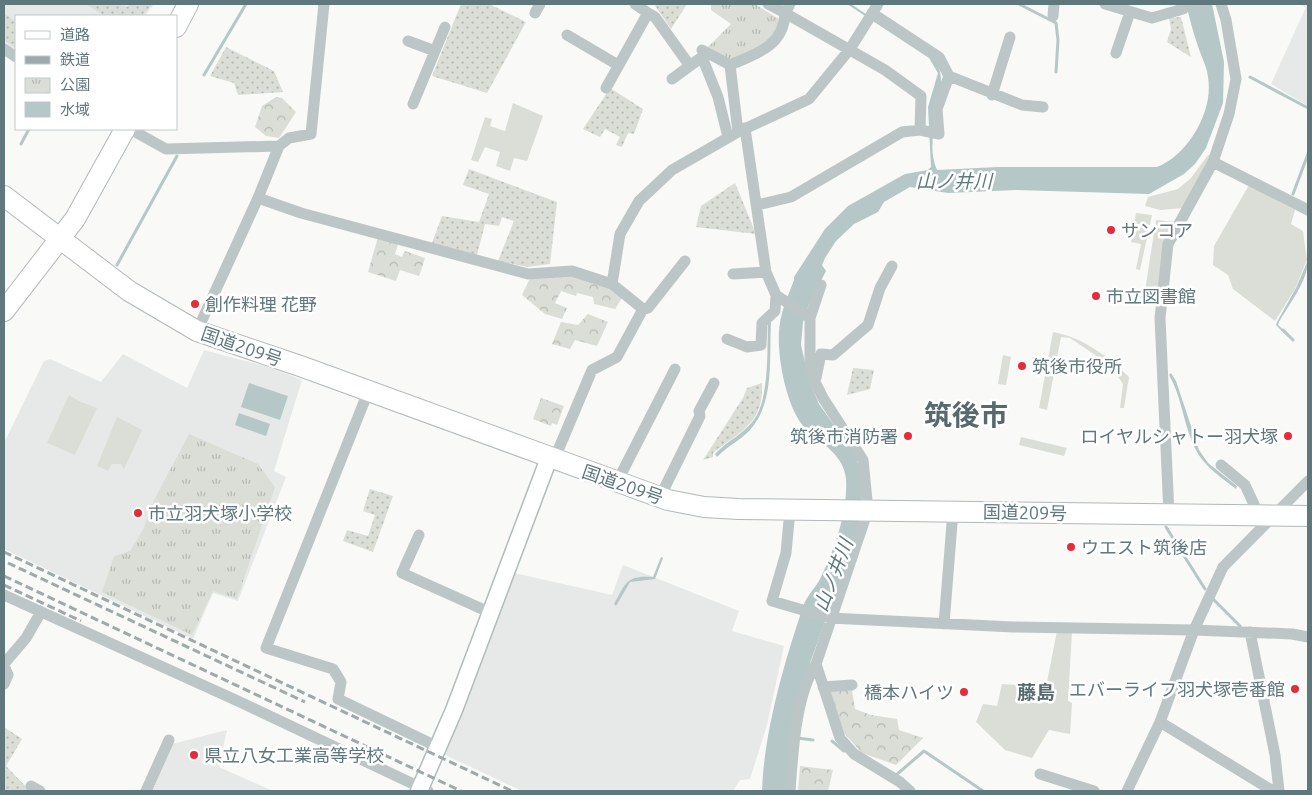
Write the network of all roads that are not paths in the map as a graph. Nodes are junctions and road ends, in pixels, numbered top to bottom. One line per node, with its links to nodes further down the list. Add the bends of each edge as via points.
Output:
1 (188, 4): 14 (highway)
2 (324, 4): 39 (street, via 311,134 289,138)
3 (635, 4): 12 (street)
4 (768, 4): 10 (street)
5 (1054, 4): 13 (street)
6 (1105, 4): 11 (street)
7 (1181, 4): 11 (street, via 1183,9 1152,18)
8 (1221, 4): 40 (street, via 1236,79 1229,114)
9 (875, 8): 20 (street); 28 (street, via 939,57)
10 (788, 9): 20 (street); 26 (street, via 785,24 769,48)
11 (1130, 12): 23 (street)
12 (648, 14): 25 (street); 27 (street, via 655,17)
13 (1053, 16)
14 (178, 23)
15 (445, 26): 22 (street)
16 (567, 34): 25 (street)
17 (1010, 37): 31 (street)
18 (408, 41): 22 (street)
19 (4, 49): 24 (street)
20 (850, 49): 37 (street, via 921,96); 38 (street, via 809,99)
21 (702, 50): 26 (street)
22 (435, 51): 32 (street)
23 (1116, 53)
24 (15, 56)
25 (618, 65): 30 (street)
26 (730, 65): 38 (street)
27 (690, 66): 29 (street); 38 (street, via 702,58 718,98)
28 (949, 76): 31 (street); 37 (street, via 937,108 939,134)
29 (672, 79)
30 (606, 88)
31 (992, 95): 33 (street, via 1022,105)
32 (413, 104)
33 (1043, 107)
34 (108, 130): 45 (highway, via 64,212)
35 (124, 130): 45 (highway, via 75,219)
36 (132, 130): 39 (street, via 166,149)
37 (920, 130): 43 (street, via 902,132 791,196)
38 (737, 132): 43 (street); 50 (street, via 672,170 639,201 620,234)
39 (279, 146): 42 (street)
40 (1213, 162): 44 (street); 70 (street, via 1168,244 1160,318)
41 (4, 196): 45 (highway, 国道209号)
42 (258, 198): 50 (street, via 301,213 528,274 572,271); 56 (street)
43 (757, 205): 48 (street)
44 (1308, 210)
45 (55, 236): 53 (highway); 56 (highway, 国道209号, via 130,291)
46 (685, 261): 54 (street, via 648,308)
47 (892, 266): 59 (street, via 880,288 868,325 833,355 821,354)
48 (766, 272): 49 (street); 52 (street)
49 (733, 274)
50 (612, 284): 54 (street)
51 (821, 285): 55 (street)
52 (778, 296): 55 (street); 57 (street, via 776,311 762,322 761,345 747,347)
53 (4, 307)
54 (642, 309): 62 (street, via 616,357 592,370)
55 (810, 318): 59 (street, via 810,365)
56 (197, 331): 61 (highway, 国道209号)
57 (727, 340)
58 (675, 369): 65 (street)
59 (815, 382): 68 (street, via 863,460)
60 (714, 383): 66 (street)
61 (368, 392): 62 (highway, 国道209号); 89 (street, via 266,648 333,669 341,682 338,699)
62 (552, 459): 65 (highway, 国道209号); 76 (street)
63 (1221, 465): 71 (street, via 1245,485)
64 (1308, 481): 71 (street)
65 (617, 482): 66 (highway, 国道209号)
66 (660, 497): 67 (highway, 国道209号, via 704,507)
67 (790, 510): 68 (highway, 国道209号); 77 (street, via 786,553 772,601)
68 (868, 510): 69 (highway, 国道209号); 77 (street)
69 (953, 511): 70 (highway, 国道209号); 78 (street)
70 (1170, 514): 71 (highway, 国道209号)
71 (1265, 515): 72 (highway, 国道209号); 79 (street, via 1223,567)
72 (1308, 516)
73 (419, 534): 76 (street, via 402,573)
74 (4, 595): 75 (street)
75 (41, 612): 82 (street, via 26,638); 91 (street)
76 (491, 612): 89 (street)
77 (829, 618): 78 (street); 83 (street)
78 (944, 624): 79 (street)
79 (1194, 630): 80 (street); 87 (street)
80 (1250, 632): 81 (street); 98 (street, via 1275,755)
81 (1308, 637)
82 (4, 664): 84 (street, via 8,675)
83 (816, 664): 86 (street); 93 (street, via 809,675 801,703)
84 (4, 684)
85 (852, 685): 86 (street)
86 (823, 688): 94 (street, via 840,738 854,754)
87 (1160, 722): 96 (street); 97 (street)
88 (169, 740): 92 (street)
89 (438, 748): 91 (street)
90 (1040, 774): 95 (street)
91 (423, 790)
92 (146, 791)
93 (790, 791)
94 (910, 791)
95 (1094, 791)
96 (1127, 791)
97 (1273, 791)
98 (1279, 791)

